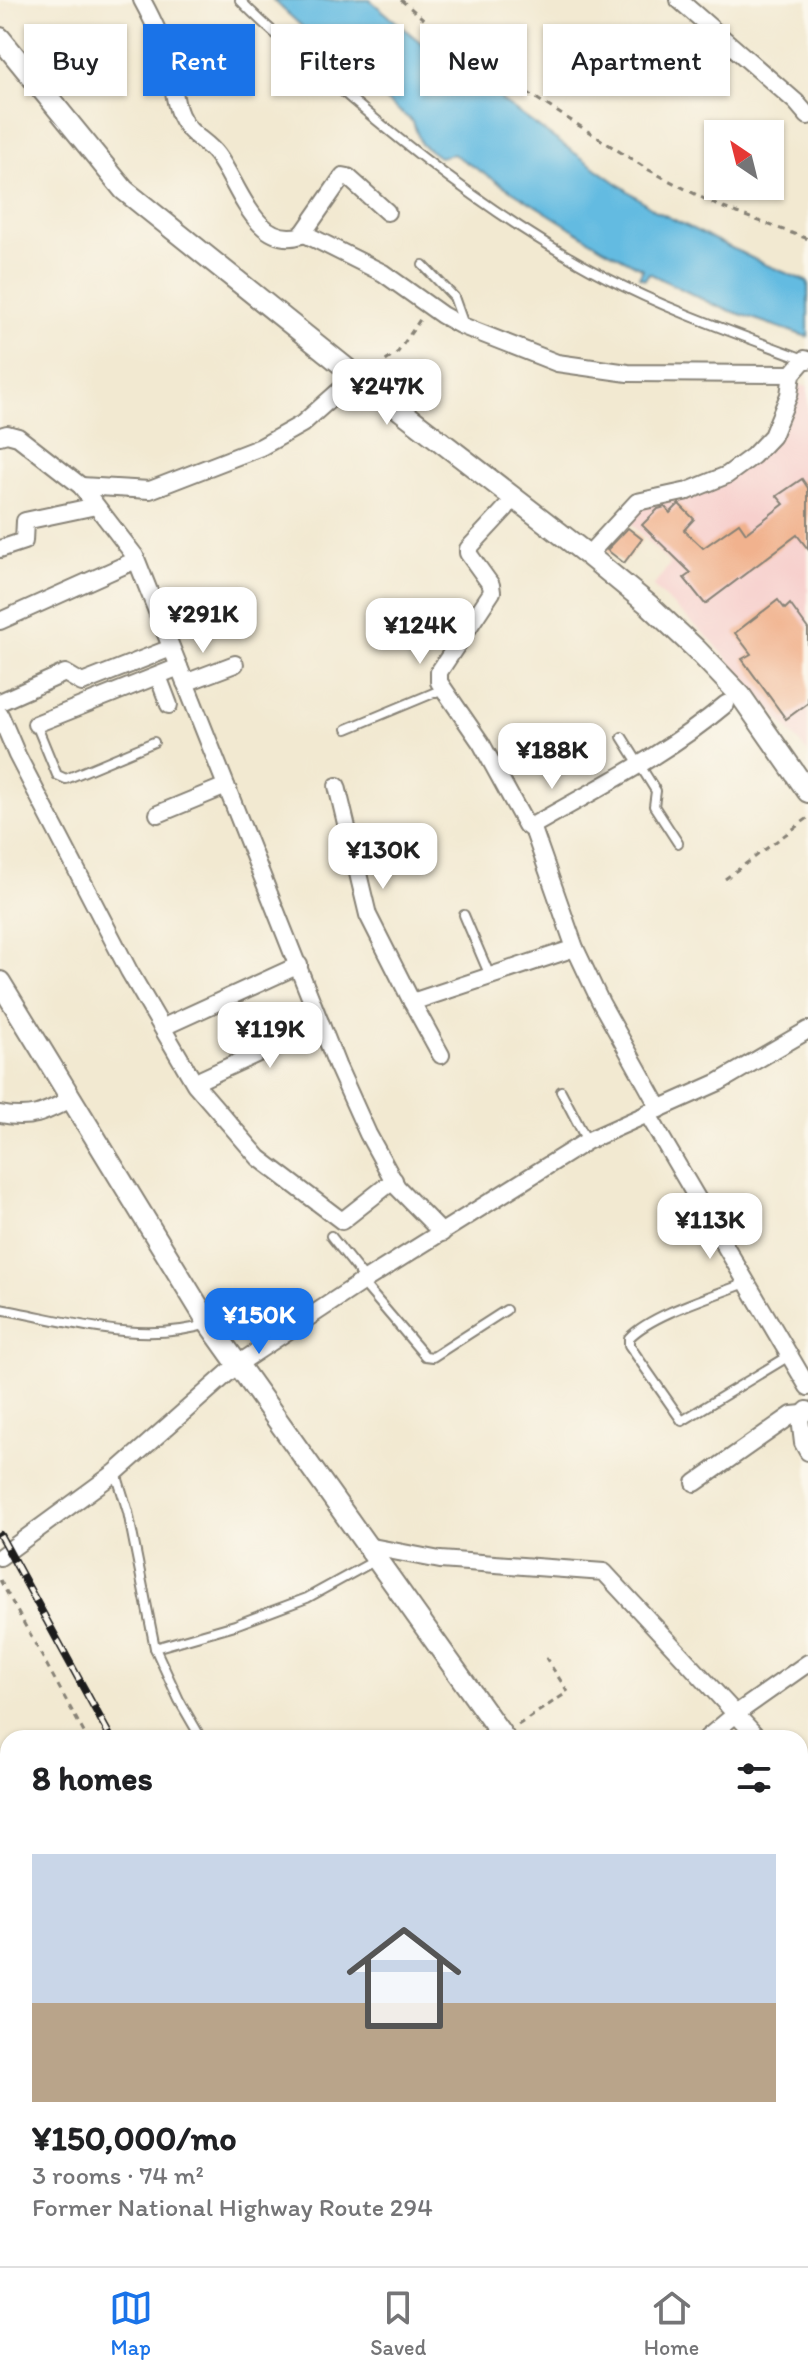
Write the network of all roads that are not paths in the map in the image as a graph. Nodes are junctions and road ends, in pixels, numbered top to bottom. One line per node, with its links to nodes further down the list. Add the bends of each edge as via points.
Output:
1 (142, 0): 8 (street, via 156,23 171,69 174,101 188,128 214,151 258,224 281,236)
2 (240, 0): 11 (lane, via 363,110 520,227 606,278 670,308)
3 (679, 0): 5 (street)
4 (0, 38): 19 (street, via 124,190)
5 (802, 98): 6 (street)
6 (808, 116)
7 (387, 212): 8 (street, via 343,176)
8 (303, 233): 10 (street, via 383,273)
9 (423, 265): 10 (lane, via 454,297)
10 (465, 327): 12 (street, via 557,363 628,373)
11 (806, 360): 12 (street)
12 (792, 374): 19 (street, via 772,436 753,456 727,475 688,491 637,502)
13 (347, 384): 15 (street, via 302,424 261,447 150,490)
14 (0, 436): 15 (street, via 18,437)
15 (81, 486): 16 (street)
16 (96, 506): 18 (street, via 25,521 24,541); 20 (street)
17 (506, 508): 26 (street, via 468,549 492,592 439,672)
18 (0, 549)
19 (588, 555): 38 (street, via 649,605 741,696)
20 (136, 560): 21 (street); 22 (street)
21 (0, 621)
22 (171, 648): 24 (street); 27 (street, via 82,683 65,673)
23 (235, 664): 24 (street)
24 (182, 675): 25 (street); 36 (street)
25 (158, 676): 29 (street); 31 (street)
26 (443, 689): 32 (lane); 40 (street)
27 (0, 702)
28 (726, 704): 35 (street)
29 (169, 705)
30 (0, 715): 58 (street, via 129,971 195,1084 259,1158 342,1221)
31 (36, 724): 34 (lane, via 61,779)
32 (347, 729)
33 (622, 737): 35 (lane)
34 (154, 742)
35 (637, 765): 40 (street, via 532,826); 41 (lane, via 656,791 654,806)
36 (226, 786): 39 (street); 44 (street)
37 (337, 786): 47 (street, via 368,915)
38 (808, 792)
39 (158, 814)
40 (534, 831): 43 (street)
41 (678, 843)
42 (464, 915): 45 (lane)
43 (575, 948): 45 (street); 55 (street)
44 (299, 965): 48 (street); 49 (street)
45 (490, 976): 47 (street)
46 (0, 982): 54 (street)
47 (412, 1002): 51 (street)
48 (170, 1024)
49 (321, 1024): 52 (street); 58 (street, via 368,1134)
50 (808, 1030): 55 (street, via 719,1082)
51 (441, 1055)
52 (202, 1079)
53 (561, 1091): 57 (lane)
54 (71, 1099): 56 (street, via 42,1114); 65 (street)
55 (654, 1111): 57 (street); 62 (street)
56 (0, 1114)
57 (587, 1141): 59 (street)
58 (394, 1180): 59 (street)
59 (442, 1233): 61 (street)
60 (331, 1236): 61 (lane)
61 (364, 1281): 64 (lane, via 425,1356 433,1357); 67 (street)
62 (746, 1283): 66 (street); 66 (lane, via 658,1320 634,1333 629,1345 682,1421)
63 (0, 1309): 65 (lane, via 141,1334)
64 (506, 1310)
65 (209, 1324): 67 (street)
66 (789, 1356): 68 (street)
67 (238, 1364): 71 (street); 73 (street)
68 (808, 1387)
69 (806, 1411): 70 (street, via 800,1418); 72 (street, via 792,1415)
70 (808, 1452)
71 (116, 1472): 74 (street); 75 (lane)
72 (695, 1483)
73 (372, 1553): 75 (lane, via 307,1598); 77 (street, via 604,1572); 79 (street)
74 (0, 1557)
75 (155, 1648): 78 (lane)
76 (808, 1663): 77 (street)
77 (737, 1713): 80 (street); 81 (street)
78 (196, 1730)
79 (507, 1730)
80 (717, 1730)
81 (751, 1730)

